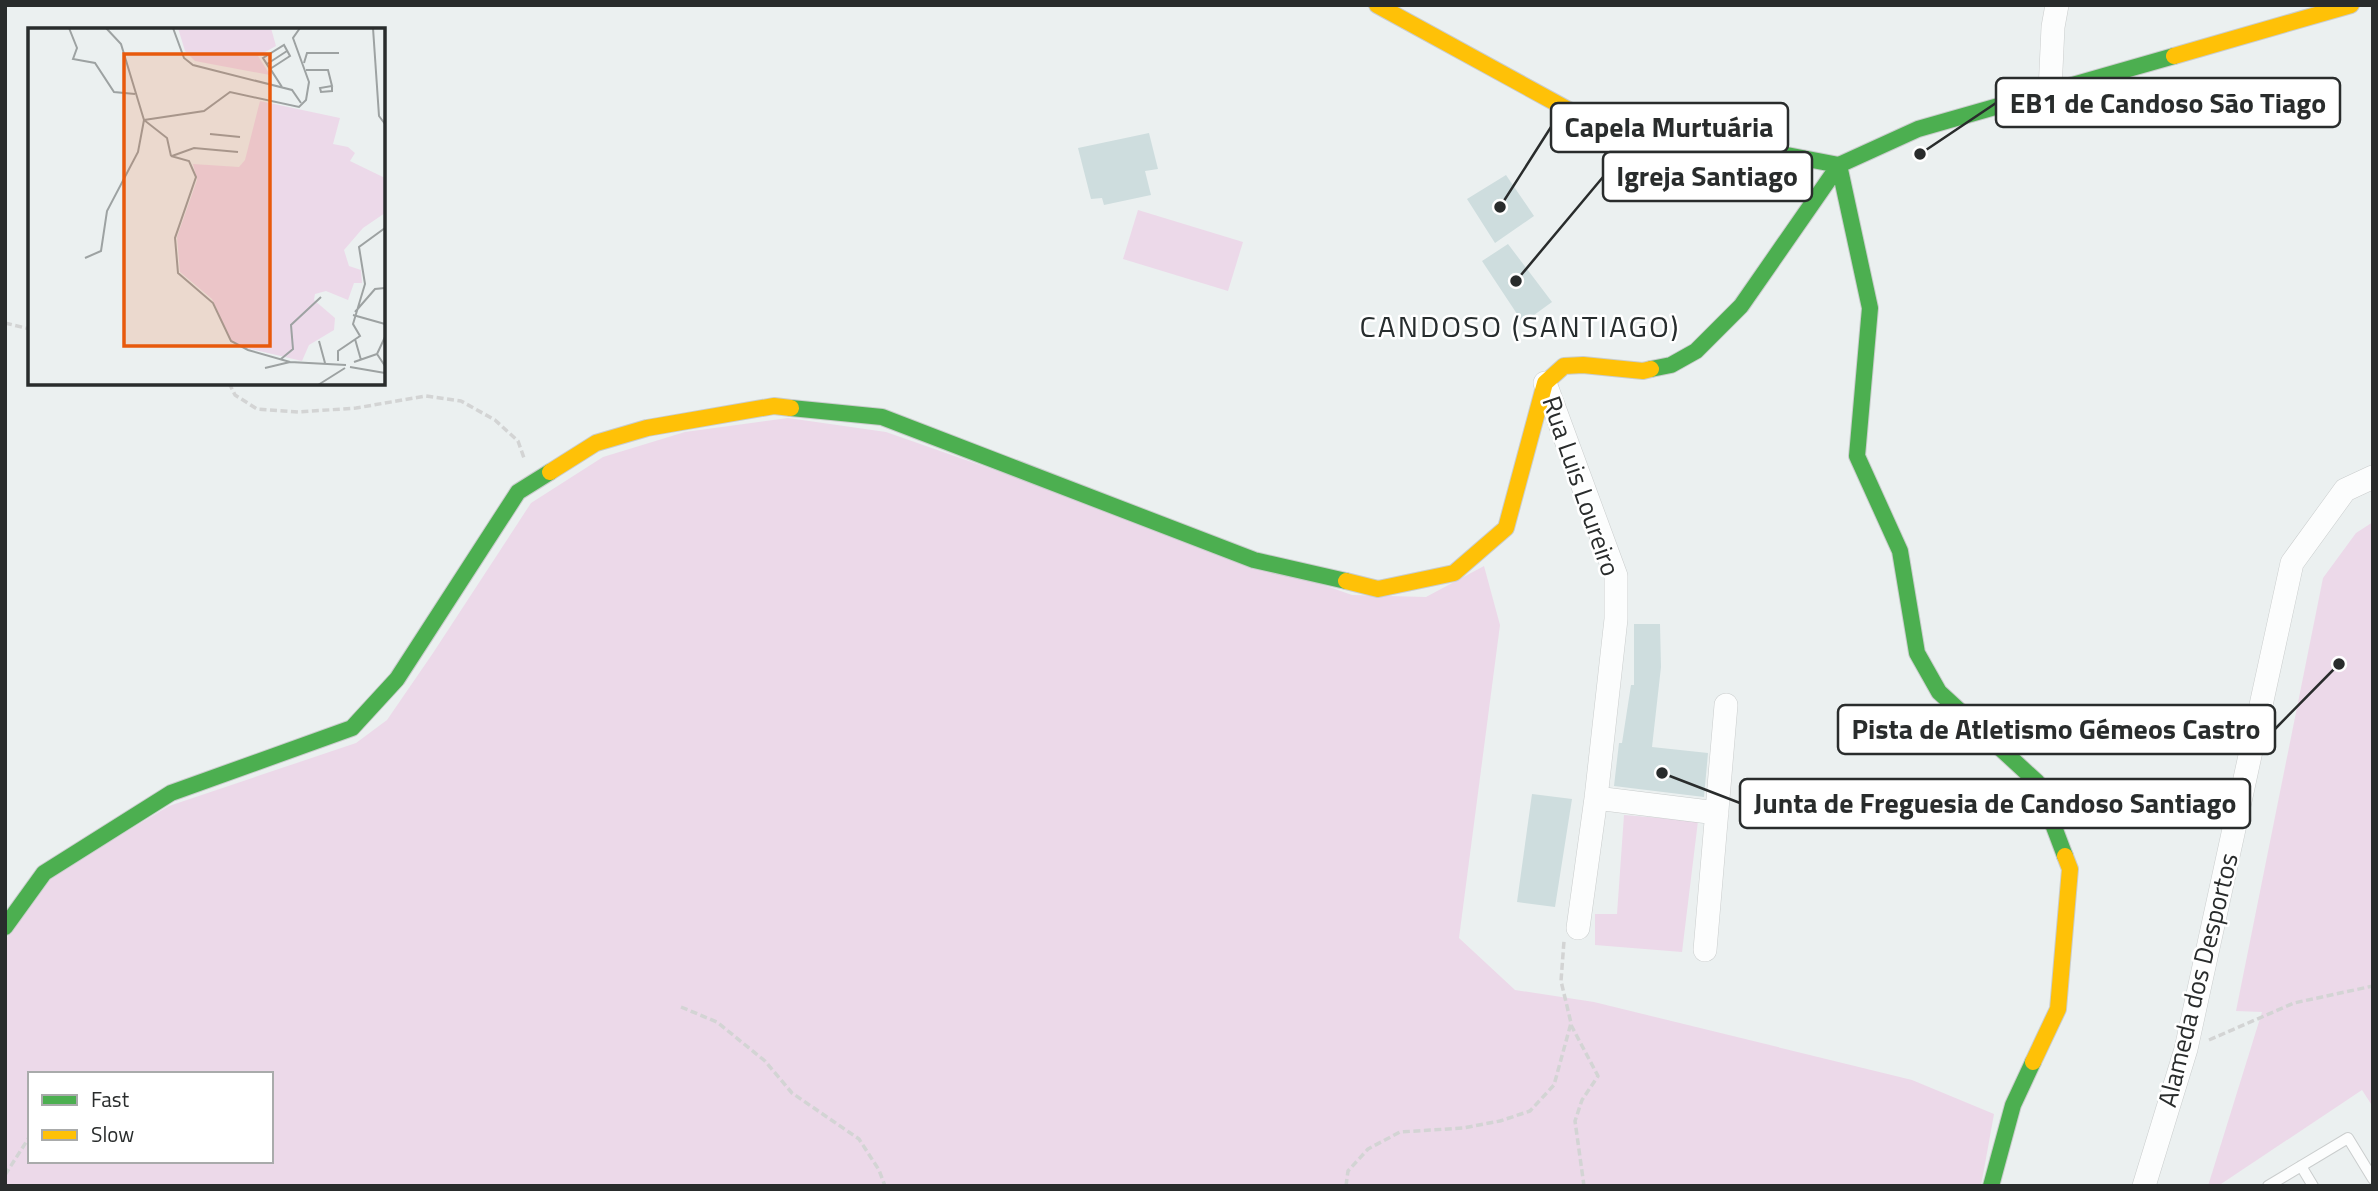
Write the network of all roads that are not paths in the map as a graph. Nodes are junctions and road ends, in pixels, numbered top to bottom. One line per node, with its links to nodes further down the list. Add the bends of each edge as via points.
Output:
1 (1377, 5): 5 (street, via 1576,114 1643,136 1701,139)
2 (2057, 5): 4 (street)
3 (2351, 5): 4 (street)
4 (2050, 91): 5 (street, via 1918,129)
5 (1839, 165): 6 (street, via 1741,306 1696,351 1671,365 1643,371 1564,366); 16 (street, via 1870,309 1857,456 1900,551 1917,653 1939,692 2037,782 2070,869 2058,1009 2013,1105)
6 (1545, 383): 9 (street, Rua Luis Loureiro, via 1616,576 1616,619); 11 (street, via 1506,528 1454,573 1378,589 1254,560 881,417 774,406 647,428 596,443 519,492 397,680 352,728 171,793 44,873)
7 (2373, 477): 17 (street, Alameda dos Desportos, via 2345,490 2292,563 2186,1049)
8 (1726, 705): 10 (street)
9 (1596, 798): 10 (street); 12 (street, Rua Luis Loureiro)
10 (1717, 813): 13 (street)
11 (5, 927)
12 (1578, 928)
13 (1704, 950)
14 (2301, 1166): 15 (lane, via 2348,1139); 18 (lane); 19 (lane)
15 (2373, 1179)
16 (1991, 1186)
17 (2144, 1186)
18 (2267, 1186)
19 (2313, 1186)

